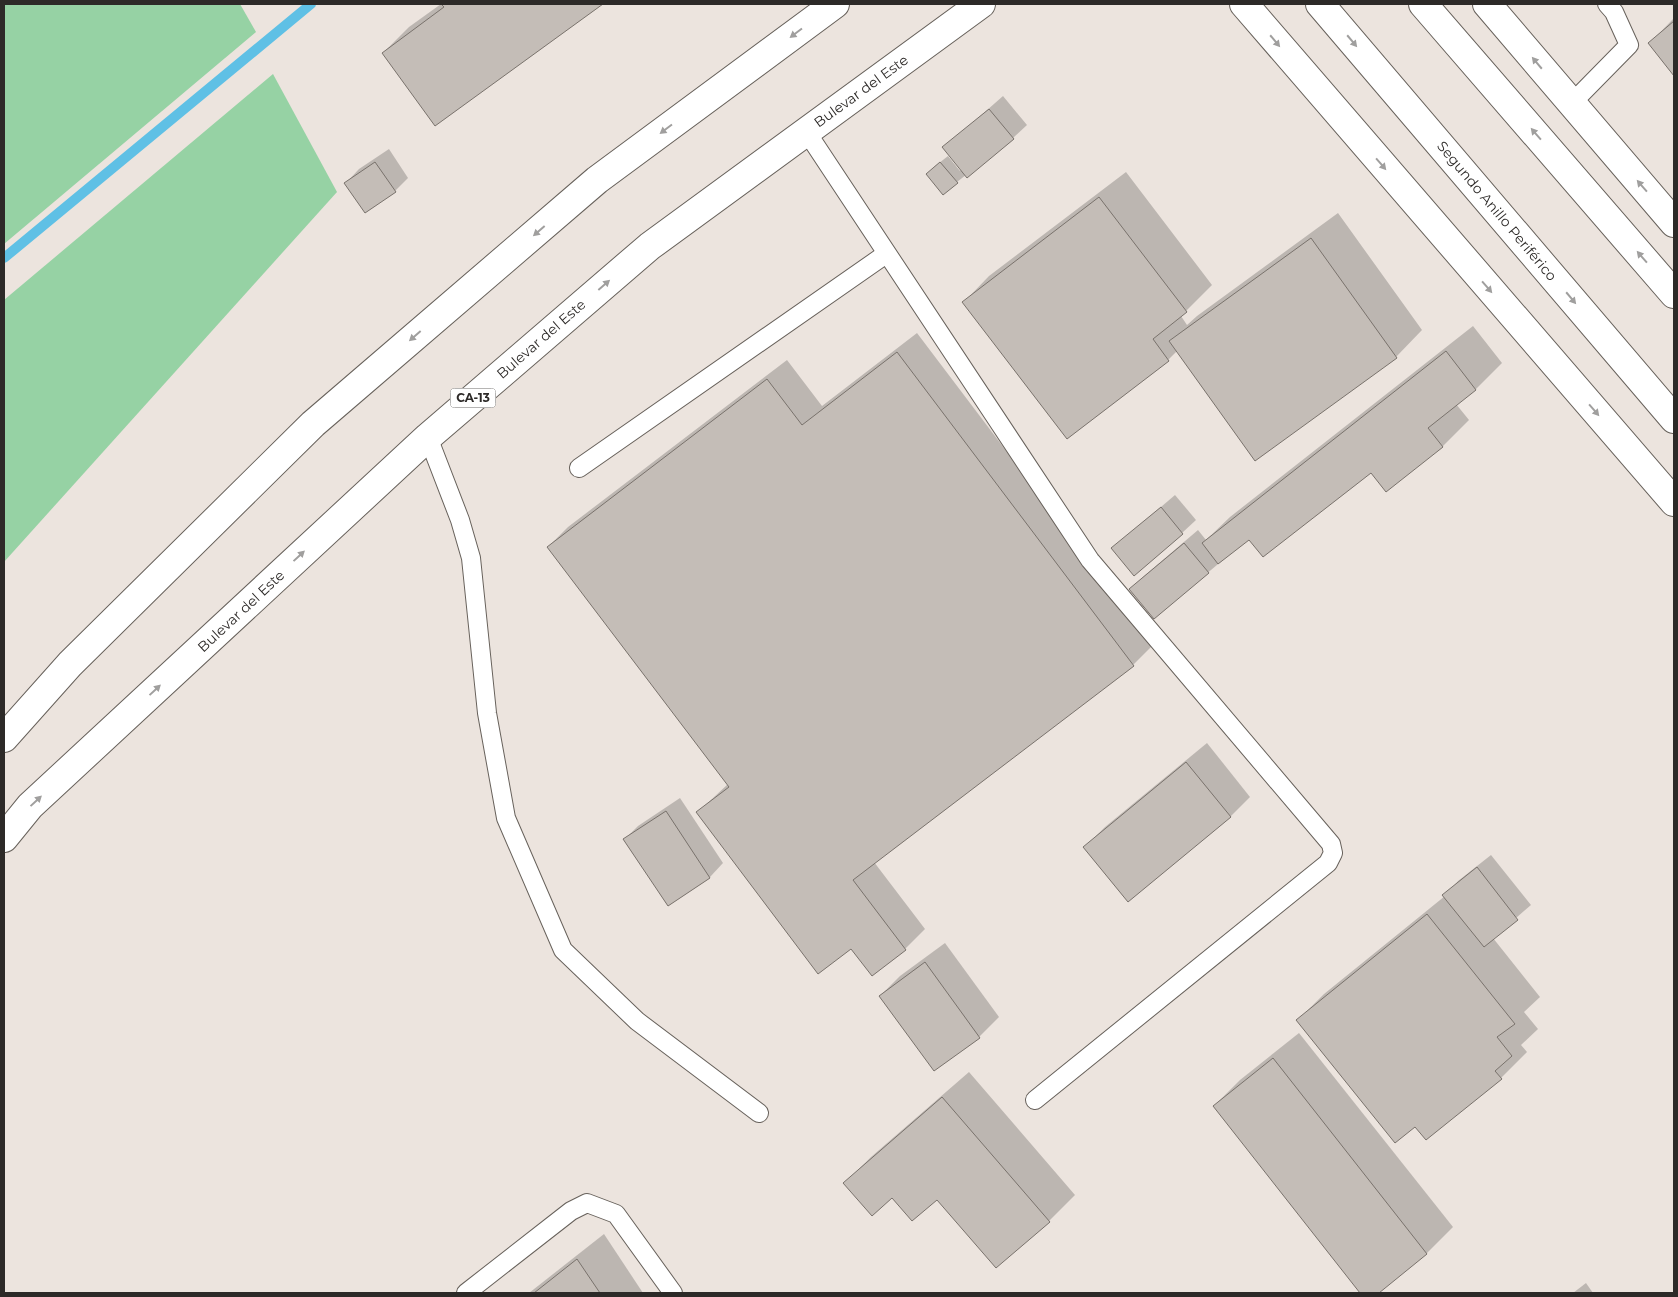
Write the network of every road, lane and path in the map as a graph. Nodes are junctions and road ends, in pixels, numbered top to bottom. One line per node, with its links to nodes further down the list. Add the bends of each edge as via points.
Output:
1 (981, 4): 9 (main road, Bulevar del Este / CA-13)
2 (1244, 4): 16 (main road, one-way to 16)
3 (1320, 4): 13 (main road, Segundo Anillo Periférico, one-way to 13)
4 (1423, 4): 12 (main road, one-way to 4)
5 (1487, 4): 8 (main road, one-way to 5)
6 (1607, 4): 8 (lane, via 1614,12 1628,45)
7 (831, 5): 17 (main road, one-way to 17, via 597,180 313,424 70,664)
8 (1572, 104): 10 (main road, one-way to 8)
9 (806, 131): 11 (lane); 14 (main road, Bulevar del Este / CA-13, one-way to 9, via 650,246)
10 (1674, 223)
11 (886, 254): 15 (lane); 19 (lane, via 1090,560 1330,844 1334,853 1328,863)
12 (1674, 294)
13 (1674, 419)
14 (428, 437): 18 (main road, Bulevar del Este / CA-13, one-way to 14, via 38,800); 20 (lane, via 471,558 486,713 506,818 563,950 637,1021)
15 (579, 468)
16 (1674, 502)
17 (4, 738)
18 (4, 838)
19 (1035, 1100)
20 (759, 1113)
21 (466, 1293): 22 (lane, via 571,1211 587,1203 616,1214)
22 (673, 1293)

